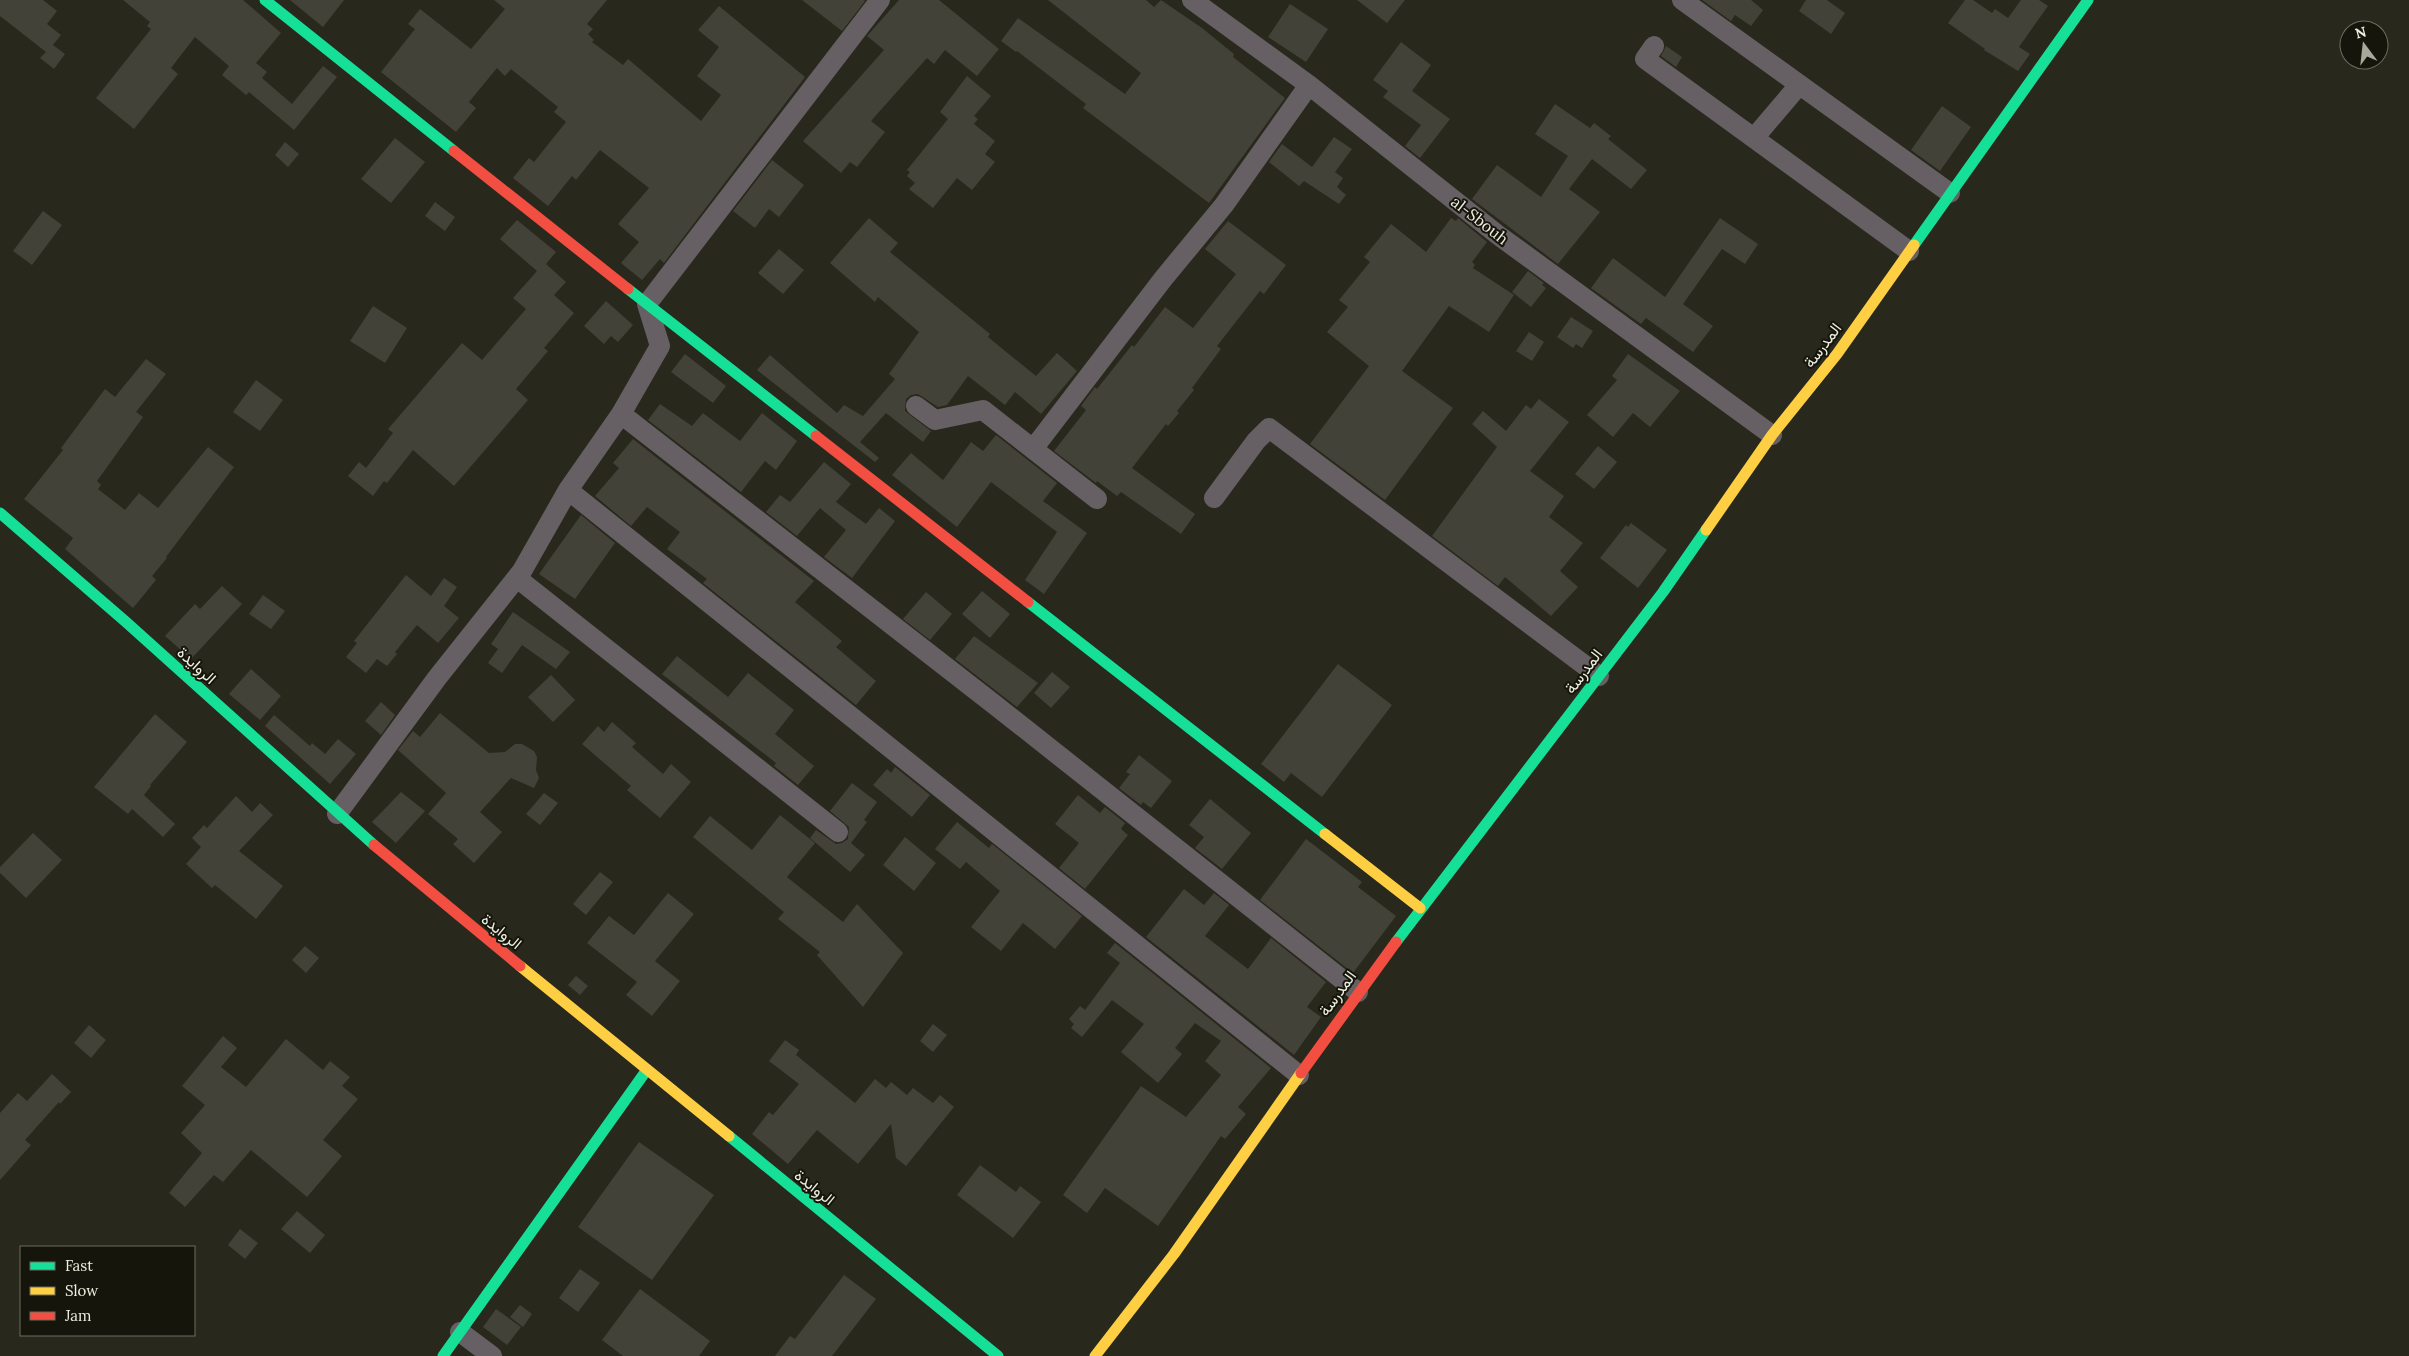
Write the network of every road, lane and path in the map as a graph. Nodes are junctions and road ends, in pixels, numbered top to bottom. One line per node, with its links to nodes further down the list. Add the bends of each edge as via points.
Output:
1 (880, 0): 12 (street)
2 (1192, 0): 7 (street, al-Sbouh)
3 (1682, 0): 8 (street)
4 (2088, 0): 10 (street, المدرسة)
5 (269, 1): 12 (street)
6 (1654, 46): 9 (street, via 1645,60)
7 (1308, 85): 15 (street, al-Sbouh, via 1498,235); 16 (street, via 1224,206 1162,279)
8 (1800, 85): 9 (street); 10 (street)
9 (1754, 138): 11 (street)
10 (1950, 193): 11 (street, المدرسة)
11 (1909, 251): 15 (street, المدرسة, via 1837,354)
12 (647, 304): 14 (street, via 660,346); 25 (street)
13 (916, 406): 16 (street, via 935,420 982,410)
14 (621, 414): 17 (street); 26 (street)
15 (1772, 435): 22 (street, المدرسة, via 1663,592)
16 (1033, 448): 19 (street)
17 (568, 490): 21 (street); 28 (street)
18 (1214, 498): 22 (street, via 1269,428)
19 (1096, 499)
20 (0, 513): 23 (street, الروايدة, via 126,622)
21 (517, 578): 23 (street, via 437,678); 24 (street)
22 (1599, 676): 25 (street, المدرسة)
23 (337, 814): 27 (street, الروايدة)
24 (838, 832)
25 (1420, 908): 26 (street, المدرسة)
26 (1358, 992): 28 (street, المدرسة)
27 (646, 1071): 29 (street); 32 (street, الروايدة)
28 (1299, 1074): 33 (street, المدرسة, via 1174,1254)
29 (460, 1332): 30 (street); 31 (street)
30 (443, 1356)
31 (492, 1356)
32 (998, 1356)
33 (1095, 1356)

